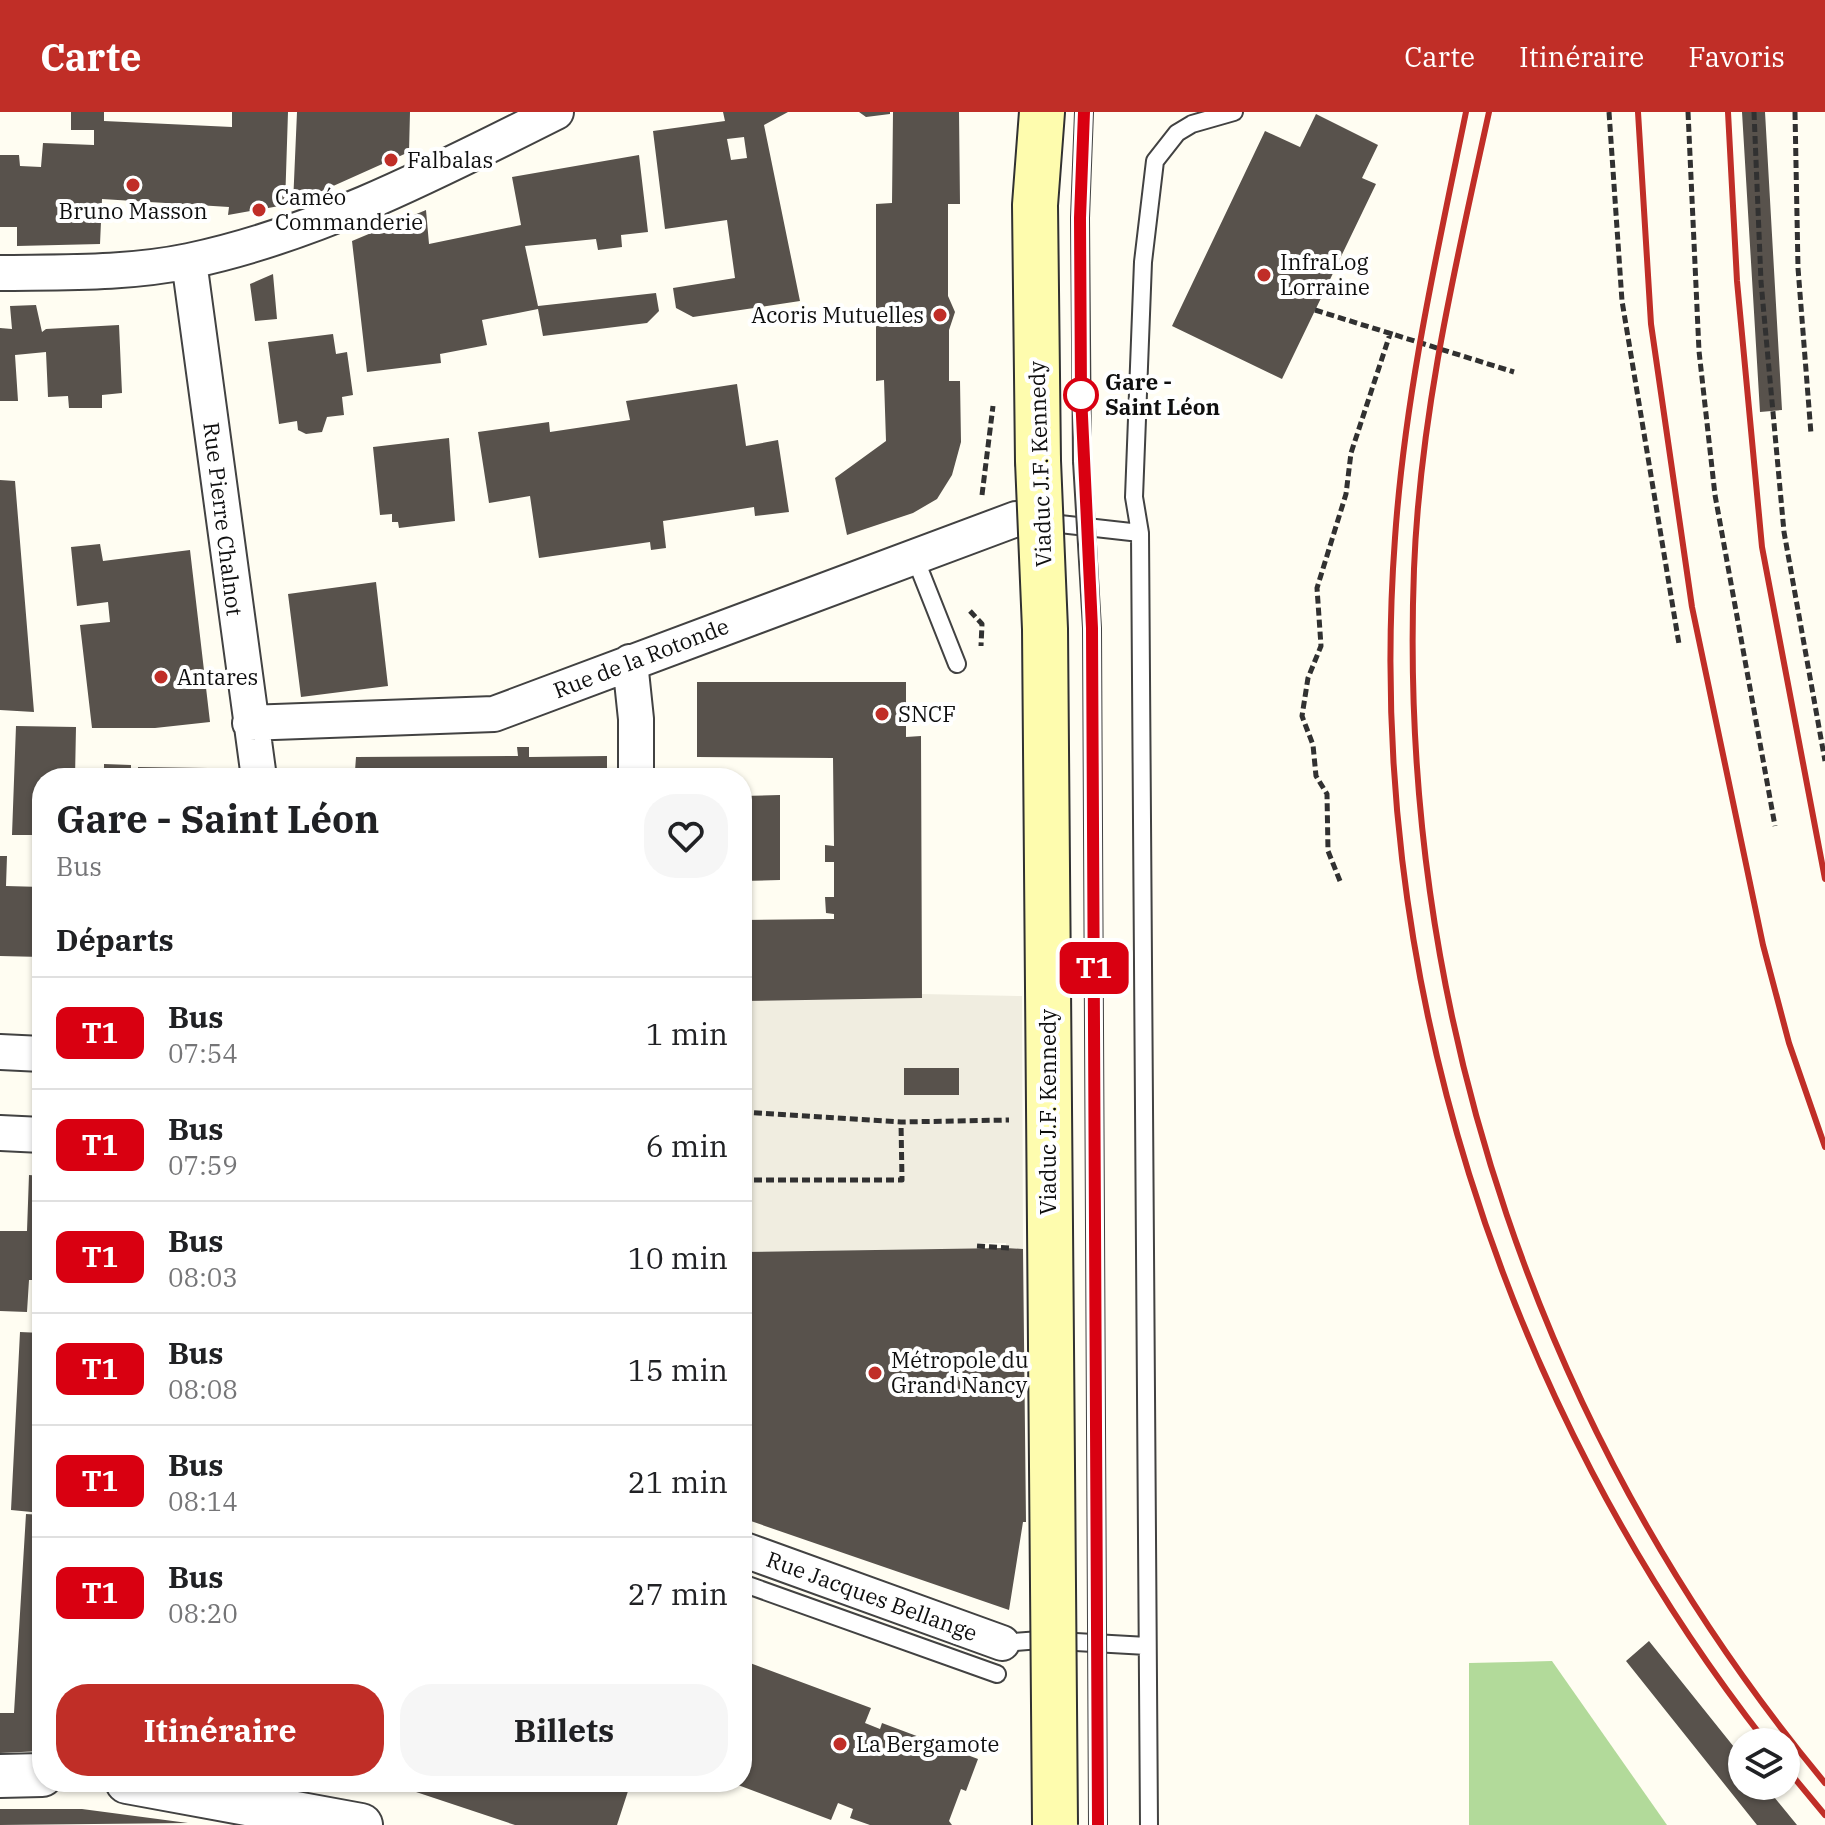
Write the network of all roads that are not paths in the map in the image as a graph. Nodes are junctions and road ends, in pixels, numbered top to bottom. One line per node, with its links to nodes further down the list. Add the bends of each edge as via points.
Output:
1 (556, 112): 5 (street, via 449,166 277,238)
2 (1042, 112): 28 (main road, Viaduc J.F. Kennedy, bridge, via 1035,205 1046,657)
3 (1084, 112): 29 (lane, bridge, via 1081,395 1092,628)
4 (1234, 112): 8 (lane, via 1177,133 1155,161 1143,262 1134,497)
5 (189, 261): 6 (street); 12 (street, Rue Pierre Chalnot)
6 (0, 273)
7 (1016, 519): 8 (lane); 9 (street, Rue de la Rotonde)
8 (1140, 533): 21 (lane)
9 (915, 558): 10 (street, Rue de la Rotonde); 11 (lane)
10 (630, 662): 12 (street, Rue de la Rotonde, via 494,714); 14 (street)
11 (957, 664)
12 (250, 723): 13 (street, Rue Pierre Chalnot)
13 (257, 768)
14 (636, 768)
15 (0, 1052): 16 (street)
16 (32, 1054)
17 (0, 1133): 18 (street)
18 (32, 1135)
19 (752, 1553): 22 (street, Rue Jacques Bellange)
20 (752, 1586): 22 (lane)
21 (1147, 1646): 22 (lane, via 1040,1640); 30 (lane)
22 (1000, 1658)
23 (32, 1775): 24 (street)
24 (0, 1776)
25 (182, 1792): 26 (street)
26 (272, 1816): 27 (street)
27 (361, 1825)
28 (1055, 1825)
29 (1098, 1825)
30 (1149, 1825)

